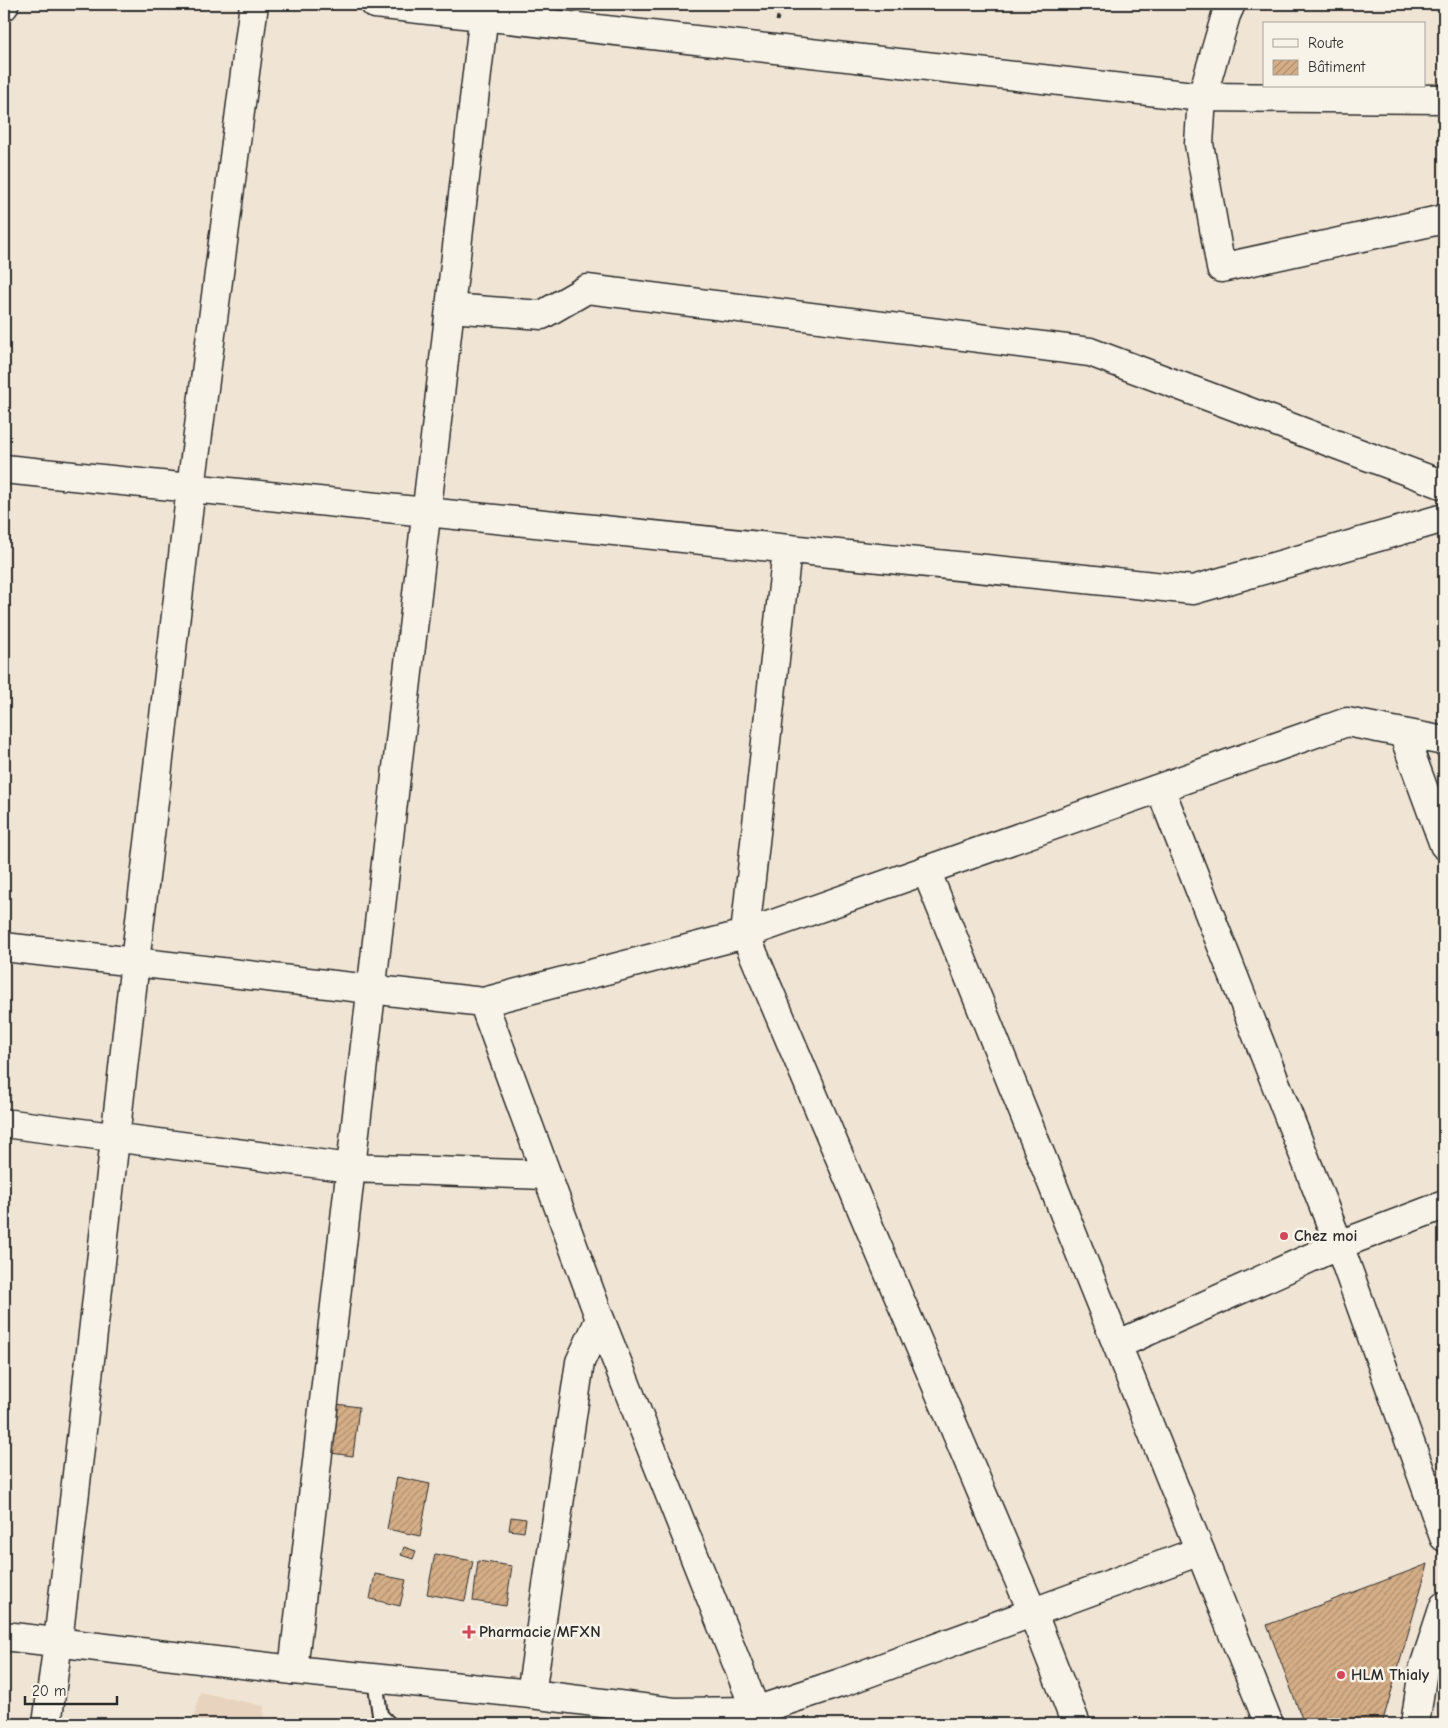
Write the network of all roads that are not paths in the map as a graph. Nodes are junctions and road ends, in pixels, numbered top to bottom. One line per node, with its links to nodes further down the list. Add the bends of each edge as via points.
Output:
1 (254, 4): 11 (street)
2 (375, 4): 4 (street)
3 (1231, 4): 5 (street)
4 (485, 10): 5 (street); 8 (street)
5 (1202, 97): 6 (street); 7 (street, via 1199,144 1221,268)
6 (1444, 100)
7 (1444, 220)
8 (450, 308): 10 (street, via 542,315 587,289 1090,352); 12 (street)
9 (4, 469): 11 (street)
10 (1444, 485)
11 (191, 488): 12 (street); 22 (street)
12 (426, 513): 14 (street); 23 (street)
13 (1444, 518): 14 (street, via 1193,590)
14 (786, 549): 20 (street)
15 (1403, 733): 16 (street); 17 (street, via 1347,722); 18 (street)
16 (1444, 742)
17 (1160, 788): 19 (street); 30 (street)
18 (1444, 845)
19 (926, 870): 20 (street); 32 (street)
20 (745, 934): 24 (street); 36 (street)
21 (4, 947): 22 (street)
22 (135, 962): 23 (street); 26 (street)
23 (372, 990): 24 (street); 27 (street)
24 (483, 1002): 28 (street)
25 (4, 1123): 26 (street)
26 (116, 1137): 27 (street); 38 (street)
27 (350, 1168): 28 (street); 39 (street)
28 (546, 1175): 31 (street)
29 (1444, 1205): 30 (street)
30 (1339, 1245): 32 (street); 33 (street)
31 (600, 1320): 41 (street, via 580,1362); 42 (street)
32 (1117, 1345): 34 (street)
33 (1444, 1537)
34 (1200, 1551): 36 (street); 46 (street)
35 (1444, 1606): 47 (street, via 1423,1670)
36 (1032, 1612): 42 (street, via 843,1682); 45 (street)
37 (4, 1636): 38 (street)
38 (58, 1642): 39 (street); 43 (street)
39 (293, 1670): 40 (street)
40 (375, 1678): 41 (street); 44 (lane, via 380,1715)
41 (531, 1694): 42 (street, via 674,1712)
42 (758, 1718)
43 (47, 1724)
44 (389, 1724)
45 (1076, 1724)
46 (1269, 1724)
47 (1415, 1724)

